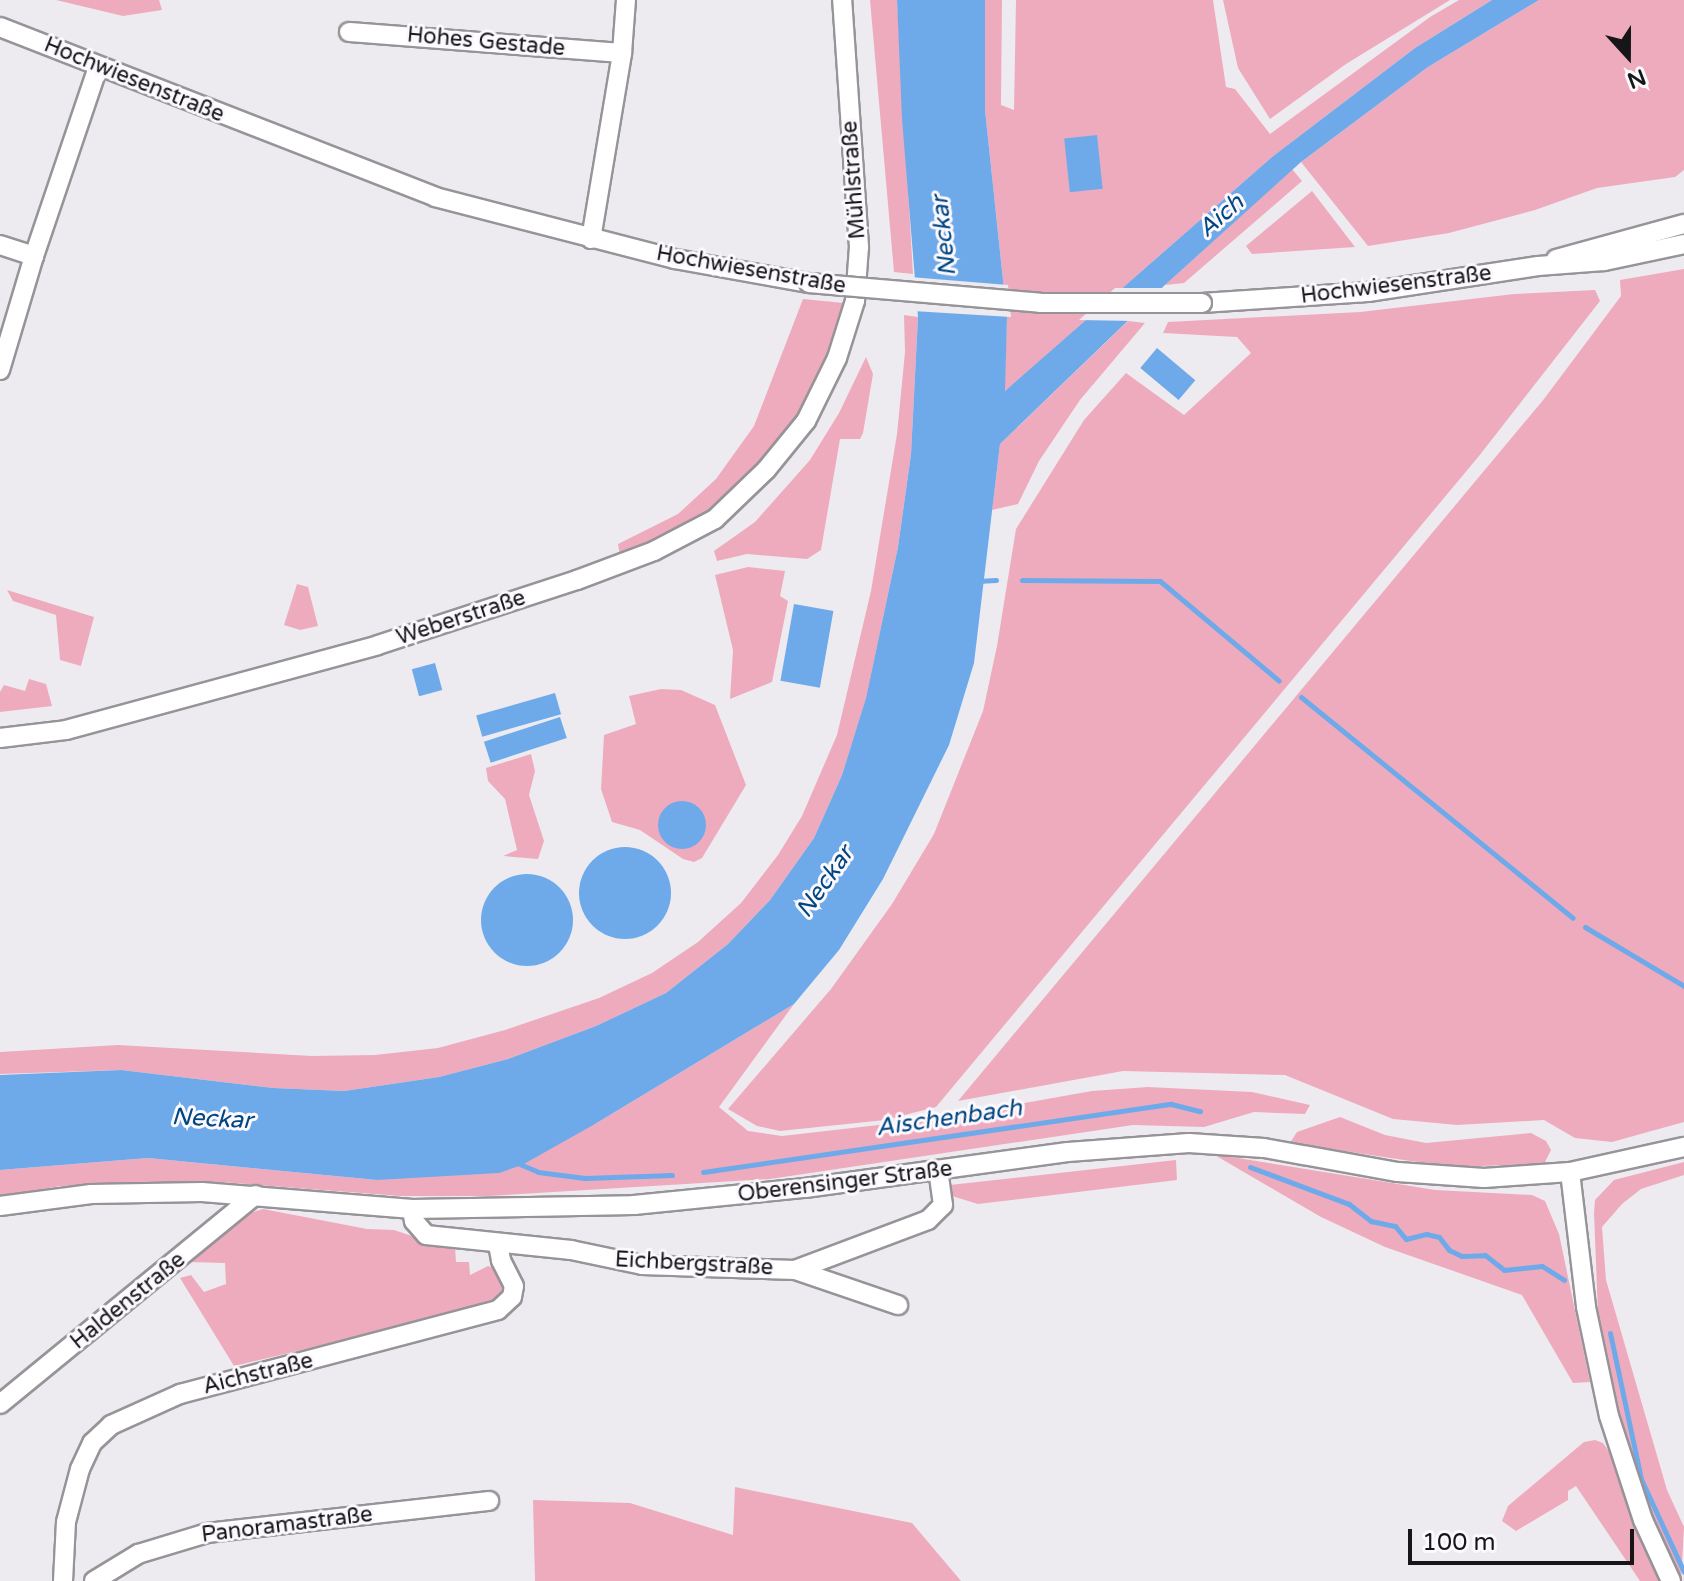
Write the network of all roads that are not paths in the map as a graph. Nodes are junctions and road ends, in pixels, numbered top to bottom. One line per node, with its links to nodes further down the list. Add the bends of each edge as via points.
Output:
1 (626, 0): 5 (street)
2 (842, 0): 16 (street, Mühlstraße, via 859,247 855,301)
3 (0, 27): 6 (street, Hochwiesenstraße)
4 (349, 32): 5 (street, Hohes Gestade)
5 (622, 53): 9 (street)
6 (98, 67): 9 (street, Hochwiesenstraße, via 435,197); 12 (street)
7 (1684, 214): 8 (street)
8 (1676, 226): 15 (street, Hochwiesenstraße)
9 (591, 239): 15 (street, Hochwiesenstraße, bridge, via 809,283 1040,303 1202,303 1368,292)
10 (1684, 244): 13 (street, Hochwiesenstraße)
11 (0, 245): 12 (street)
12 (34, 256): 17 (street)
13 (1631, 256): 14 (street); 15 (street, Hochwiesenstraße)
14 (1684, 257)
15 (1538, 266)
16 (837, 358): 18 (street, Weberstraße, via 806,421 766,470 715,519 654,551 378,645 66,730)
17 (0, 370)
18 (0, 738)
19 (1684, 1147): 21 (street, Oberensinger Straße)
20 (938, 1170): 21 (street, Oberensinger Straße, via 1137,1144 1189,1143 1264,1148 1439,1176); 24 (street, Oberensinger Straße, via 688,1202); 26 (street, Eichbergstraße, via 943,1205 928,1220)
21 (1570, 1172): 32 (street, via 1586,1307 1609,1416 1643,1520)
22 (255, 1195): 23 (street, Oberensinger Straße, via 91,1194); 24 (street, Oberensinger Straße); 28 (street, Haldenstraße)
23 (0, 1206)
24 (412, 1209): 25 (street, Eichbergstraße, via 426,1235)
25 (498, 1244): 26 (street, Eichbergstraße, via 571,1250 642,1265); 30 (street, Aichstraße, via 514,1286 512,1297 498,1310 180,1394 111,1425 92,1443 80,1469 66,1522)
26 (795, 1270): 27 (street)
27 (898, 1305)
28 (0, 1404)
29 (489, 1501): 31 (street, Panoramastraße, via 207,1533 138,1554)
30 (63, 1581)
31 (94, 1581)
32 (1671, 1581)

